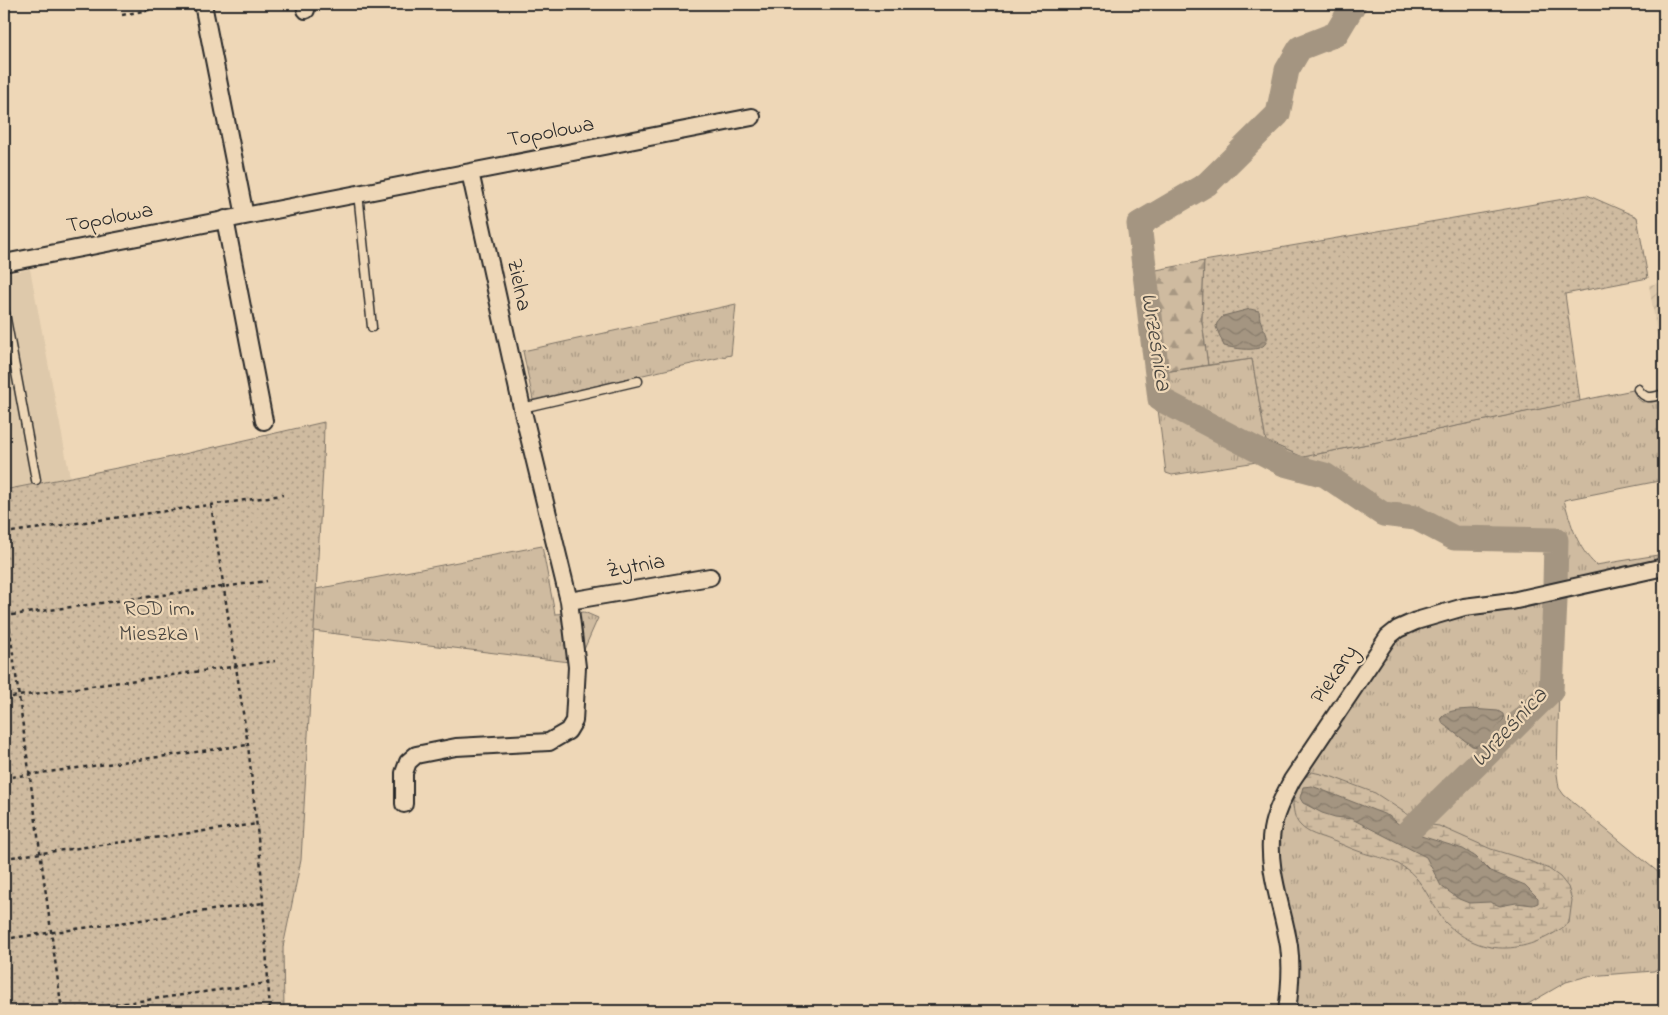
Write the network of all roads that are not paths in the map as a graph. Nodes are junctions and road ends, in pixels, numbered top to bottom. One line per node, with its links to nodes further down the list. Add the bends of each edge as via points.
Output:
1 (203, 4): 5 (street)
2 (752, 117): 3 (street, Topolowa)
3 (470, 172): 4 (street, Topolowa); 13 (street, Zielna)
4 (358, 194): 5 (street, Topolowa); 9 (lane)
5 (245, 216): 6 (street, Topolowa)
6 (225, 220): 7 (street, Topolowa); 14 (street)
7 (4, 263)
8 (4, 308): 15 (lane)
9 (372, 327)
10 (638, 381): 13 (lane)
11 (1638, 389): 12 (lane, via 1648,398)
12 (1664, 394)
13 (522, 408): 18 (street, Zielna)
14 (264, 421)
15 (36, 480)
16 (1664, 568): 20 (street, Piekary, via 1512,601 1464,607 1416,621 1388,637 1292,780 1272,829 1273,874 1289,947 1291,982)
17 (710, 577): 18 (street, Żytnia)
18 (569, 601): 19 (street, Zielna, via 577,667 572,726 549,742 456,747 416,755 408,762 404,773)
19 (404, 804)
20 (1287, 1011)

